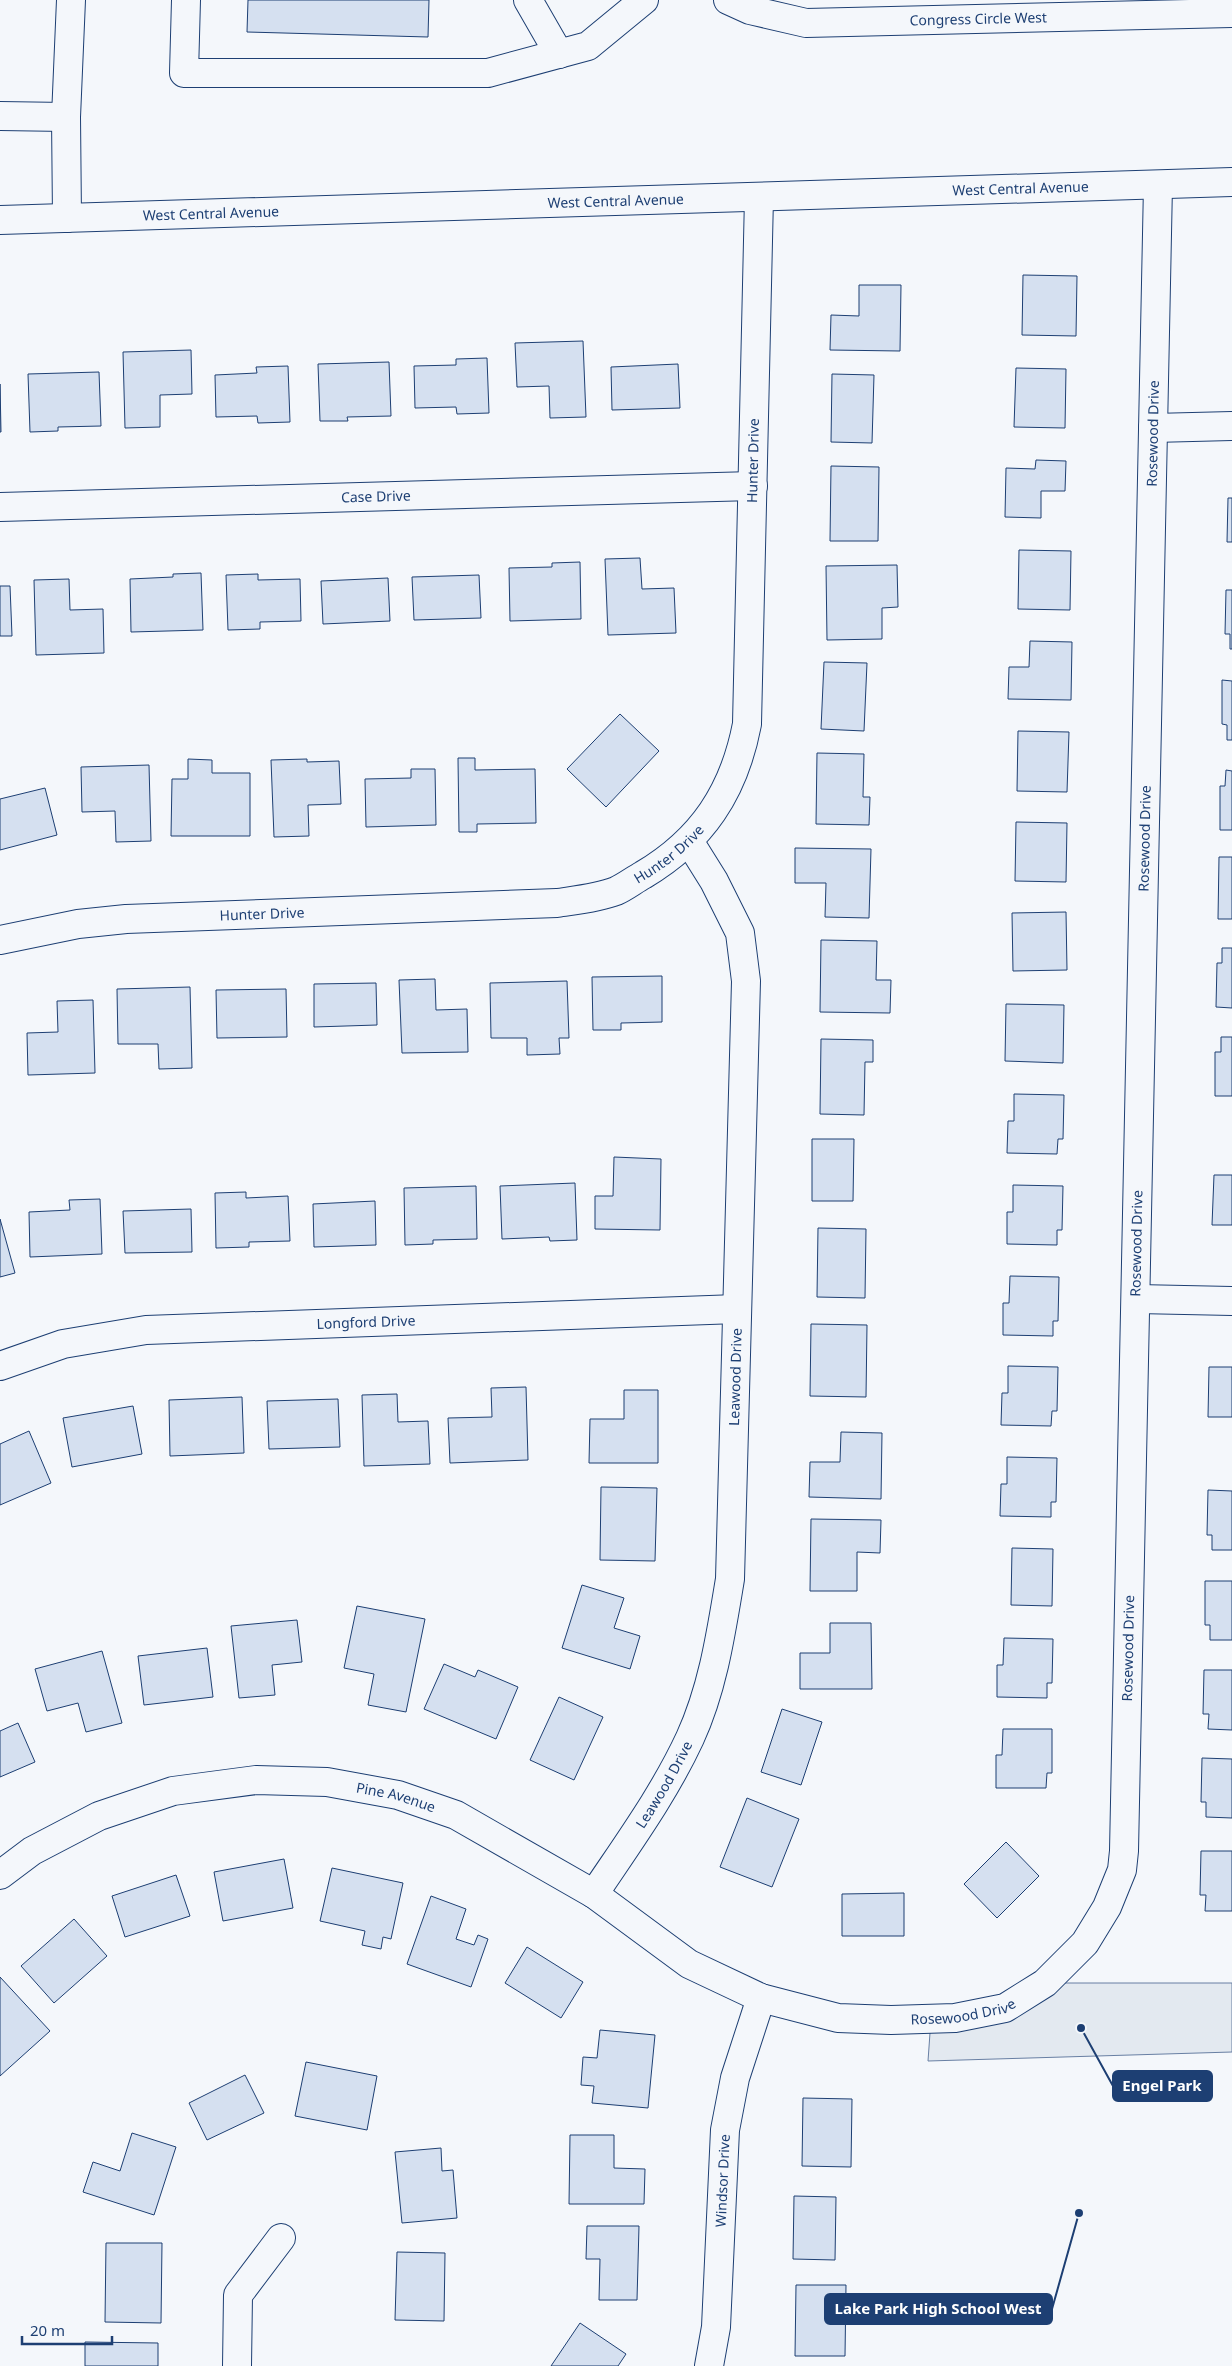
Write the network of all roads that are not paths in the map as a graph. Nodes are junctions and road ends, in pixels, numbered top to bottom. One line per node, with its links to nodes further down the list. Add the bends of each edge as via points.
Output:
1 (71, 0): 10 (street)
2 (186, 0): 8 (street, via 184,73 488,73)
3 (528, 0): 8 (street)
4 (644, 0): 8 (street, via 588,46)
5 (728, 0): 6 (street, Congress Circle West, via 750,10 806,24)
6 (1067, 9): 7 (street, Congress Circle West)
7 (1232, 13)
8 (559, 54)
9 (0, 116): 10 (street)
10 (66, 117): 14 (street)
11 (1232, 182): 12 (street, West Central Avenue)
12 (1158, 185): 13 (street, West Central Avenue); 17 (street, Rosewood Drive)
13 (759, 197): 14 (street, West Central Avenue); 18 (street, Hunter Drive)
14 (67, 218): 15 (street, West Central Avenue)
15 (0, 220)
16 (1232, 426): 17 (street)
17 (1153, 428): 22 (street, Rosewood Drive)
18 (753, 486): 19 (street, Case Drive); 20 (street, Hunter Drive, via 747,724 741,752 726,791)
19 (0, 507)
20 (689, 841): 21 (street, Hunter Drive, via 667,861 617,891 572,901 126,919 78,924); 24 (street, Leawood Drive, via 740,933 746,981)
21 (0, 940)
22 (1136, 1299): 23 (street); 28 (street, Rosewood Drive, via 1124,1851 1122,1870 1107,1907 1085,1943 1045,1983 1005,2008 955,2018 838,2018)
23 (1232, 1300)
24 (737, 1309): 25 (street, Longford Drive, via 146,1330 63,1344); 27 (street, Leawood Drive, via 730,1579 717,1657 690,1737 655,1802)
25 (0, 1366)
26 (0, 1876): 27 (street, Pine Avenue, via 32,1851 99,1816 174,1791 256,1780 327,1782 398,1795 456,1815)
27 (594, 1894): 28 (street, Pine Avenue, via 689,1964)
28 (761, 1998): 31 (street, Windsor Drive, via 735,2078 724,2130 716,2327)
29 (282, 2238): 30 (street, via 238,2295)
30 (236, 2366)
31 (709, 2366)

